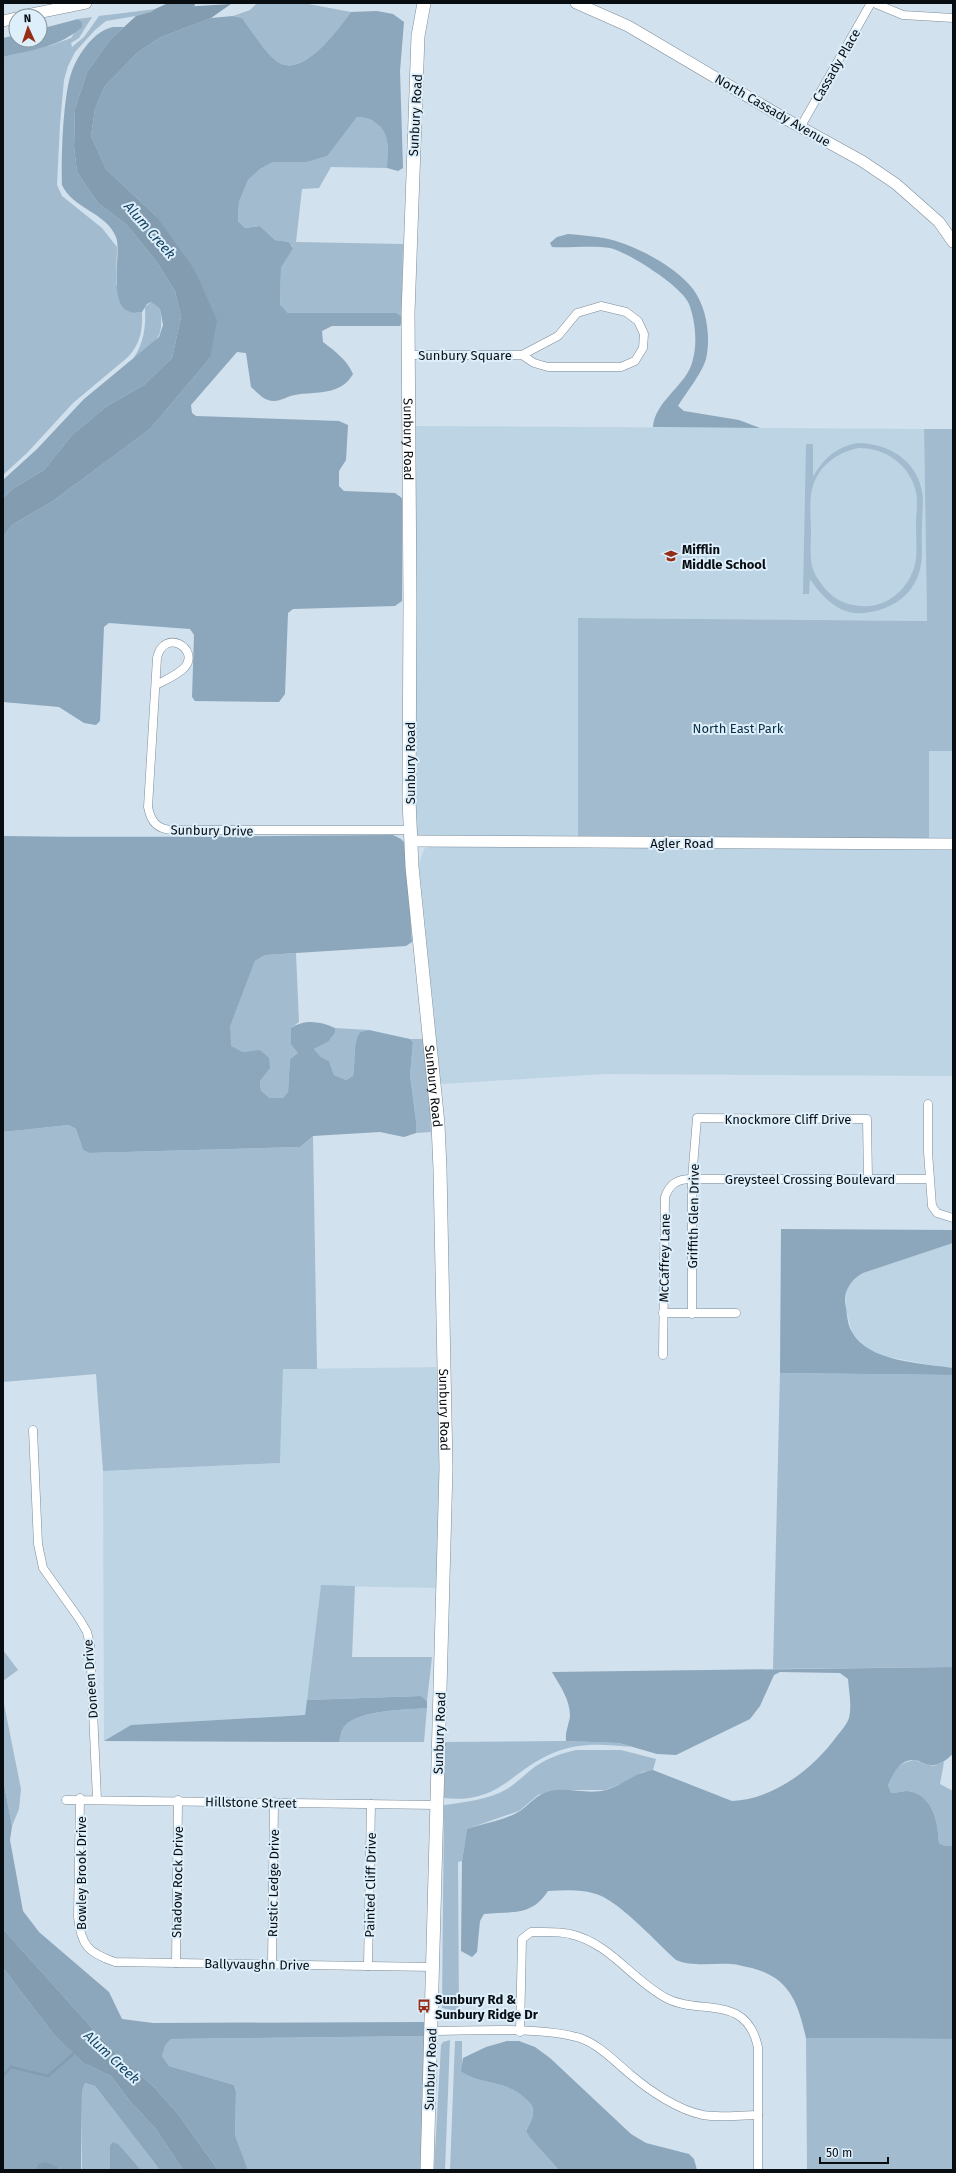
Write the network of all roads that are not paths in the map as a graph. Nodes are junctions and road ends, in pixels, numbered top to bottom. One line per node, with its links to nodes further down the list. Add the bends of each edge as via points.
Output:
1 (86, 3): 6 (main road)
2 (424, 3): 10 (main road, Sunbury Road, via 418,36)
3 (576, 3): 8 (main road, North Cassady Avenue, via 628,26)
4 (871, 3): 8 (street, Cassady Place)
5 (874, 3): 7 (street, via 903,15)
6 (48, 11)
7 (953, 18)
8 (801, 126): 9 (main road, North Cassady Avenue, via 896,184 939,222)
9 (953, 242)
10 (408, 355): 11 (street, Sunbury Square); 13 (main road, Sunbury Road)
11 (522, 355): 11 (street, Sunbury Square, via 558,336 577,313 601,306 626,312 638,321 644,334 643,348 635,361 621,367 548,367 534,363)
12 (156, 685): 12 (street, Sunbury Drive, via 158,650 168,643 180,644 186,649 189,657 186,665); 13 (street, Sunbury Drive, via 148,807 150,817 156,826 172,830)
13 (411, 836): 14 (main road, Agler Road); 32 (main road, Sunbury Road, via 438,1124 442,1239 446,1468)
14 (953, 844)
15 (928, 1104): 18 (street)
16 (697, 1118): 17 (street, Griffith Glen Drive); 19 (street, Knockmore Cliff Drive, via 867,1119)
17 (692, 1179): 19 (street, Greysteel Crossing Boulevard); 21 (street, McCaffrey Lane, via 676,1181 668,1187 665,1196); 23 (street, Griffith Glen Drive)
18 (929, 1179): 19 (street, Greysteel Crossing Boulevard); 20 (street, via 932,1206 937,1213)
19 (868, 1180)
20 (953, 1218)
21 (663, 1313): 23 (street); 24 (street, McCaffrey Lane)
22 (736, 1313): 23 (street)
23 (692, 1314)
24 (663, 1355)
25 (33, 1430): 27 (street, Doneen Drive, via 38,1544 43,1568 84,1626 90,1645)
26 (80, 1798): 27 (street, Hillstone Street); 28 (street, Hillstone Street); 33 (street, Bowley Brook Drive, via 78,1917 80,1933)
27 (97, 1799): 29 (street, Hillstone Street)
28 (66, 1800)
29 (178, 1800): 30 (street, Hillstone Street); 34 (street, Shadow Rock Drive)
30 (274, 1802): 31 (street, Hillstone Street); 35 (street, Rustic Ledge Drive)
31 (371, 1804): 32 (street, Hillstone Street); 36 (street, Painted Cliff Drive)
32 (437, 1805): 37 (main road, Sunbury Road)
33 (86, 1946): 34 (street, Ballyvaughn Drive, via 98,1957 115,1962)
34 (176, 1963): 35 (street, Ballyvaughn Drive)
35 (272, 1965): 36 (street, Ballyvaughn Drive)
36 (368, 1966): 37 (street, Ballyvaughn Drive)
37 (434, 1967): 38 (main road, Sunbury Road)
38 (431, 2031): 39 (street); 41 (main road, Sunbury Road)
39 (520, 2032): 40 (street, via 564,2035 590,2042 652,2091 689,2110 702,2114); 40 (street, via 522,1940 531,1932 558,1932 582,1938 608,1952 648,1988 670,2000 722,2008 740,2018 756,2039 758,2048)
40 (758, 2115): 42 (street)
41 (427, 2170)
42 (758, 2170)

